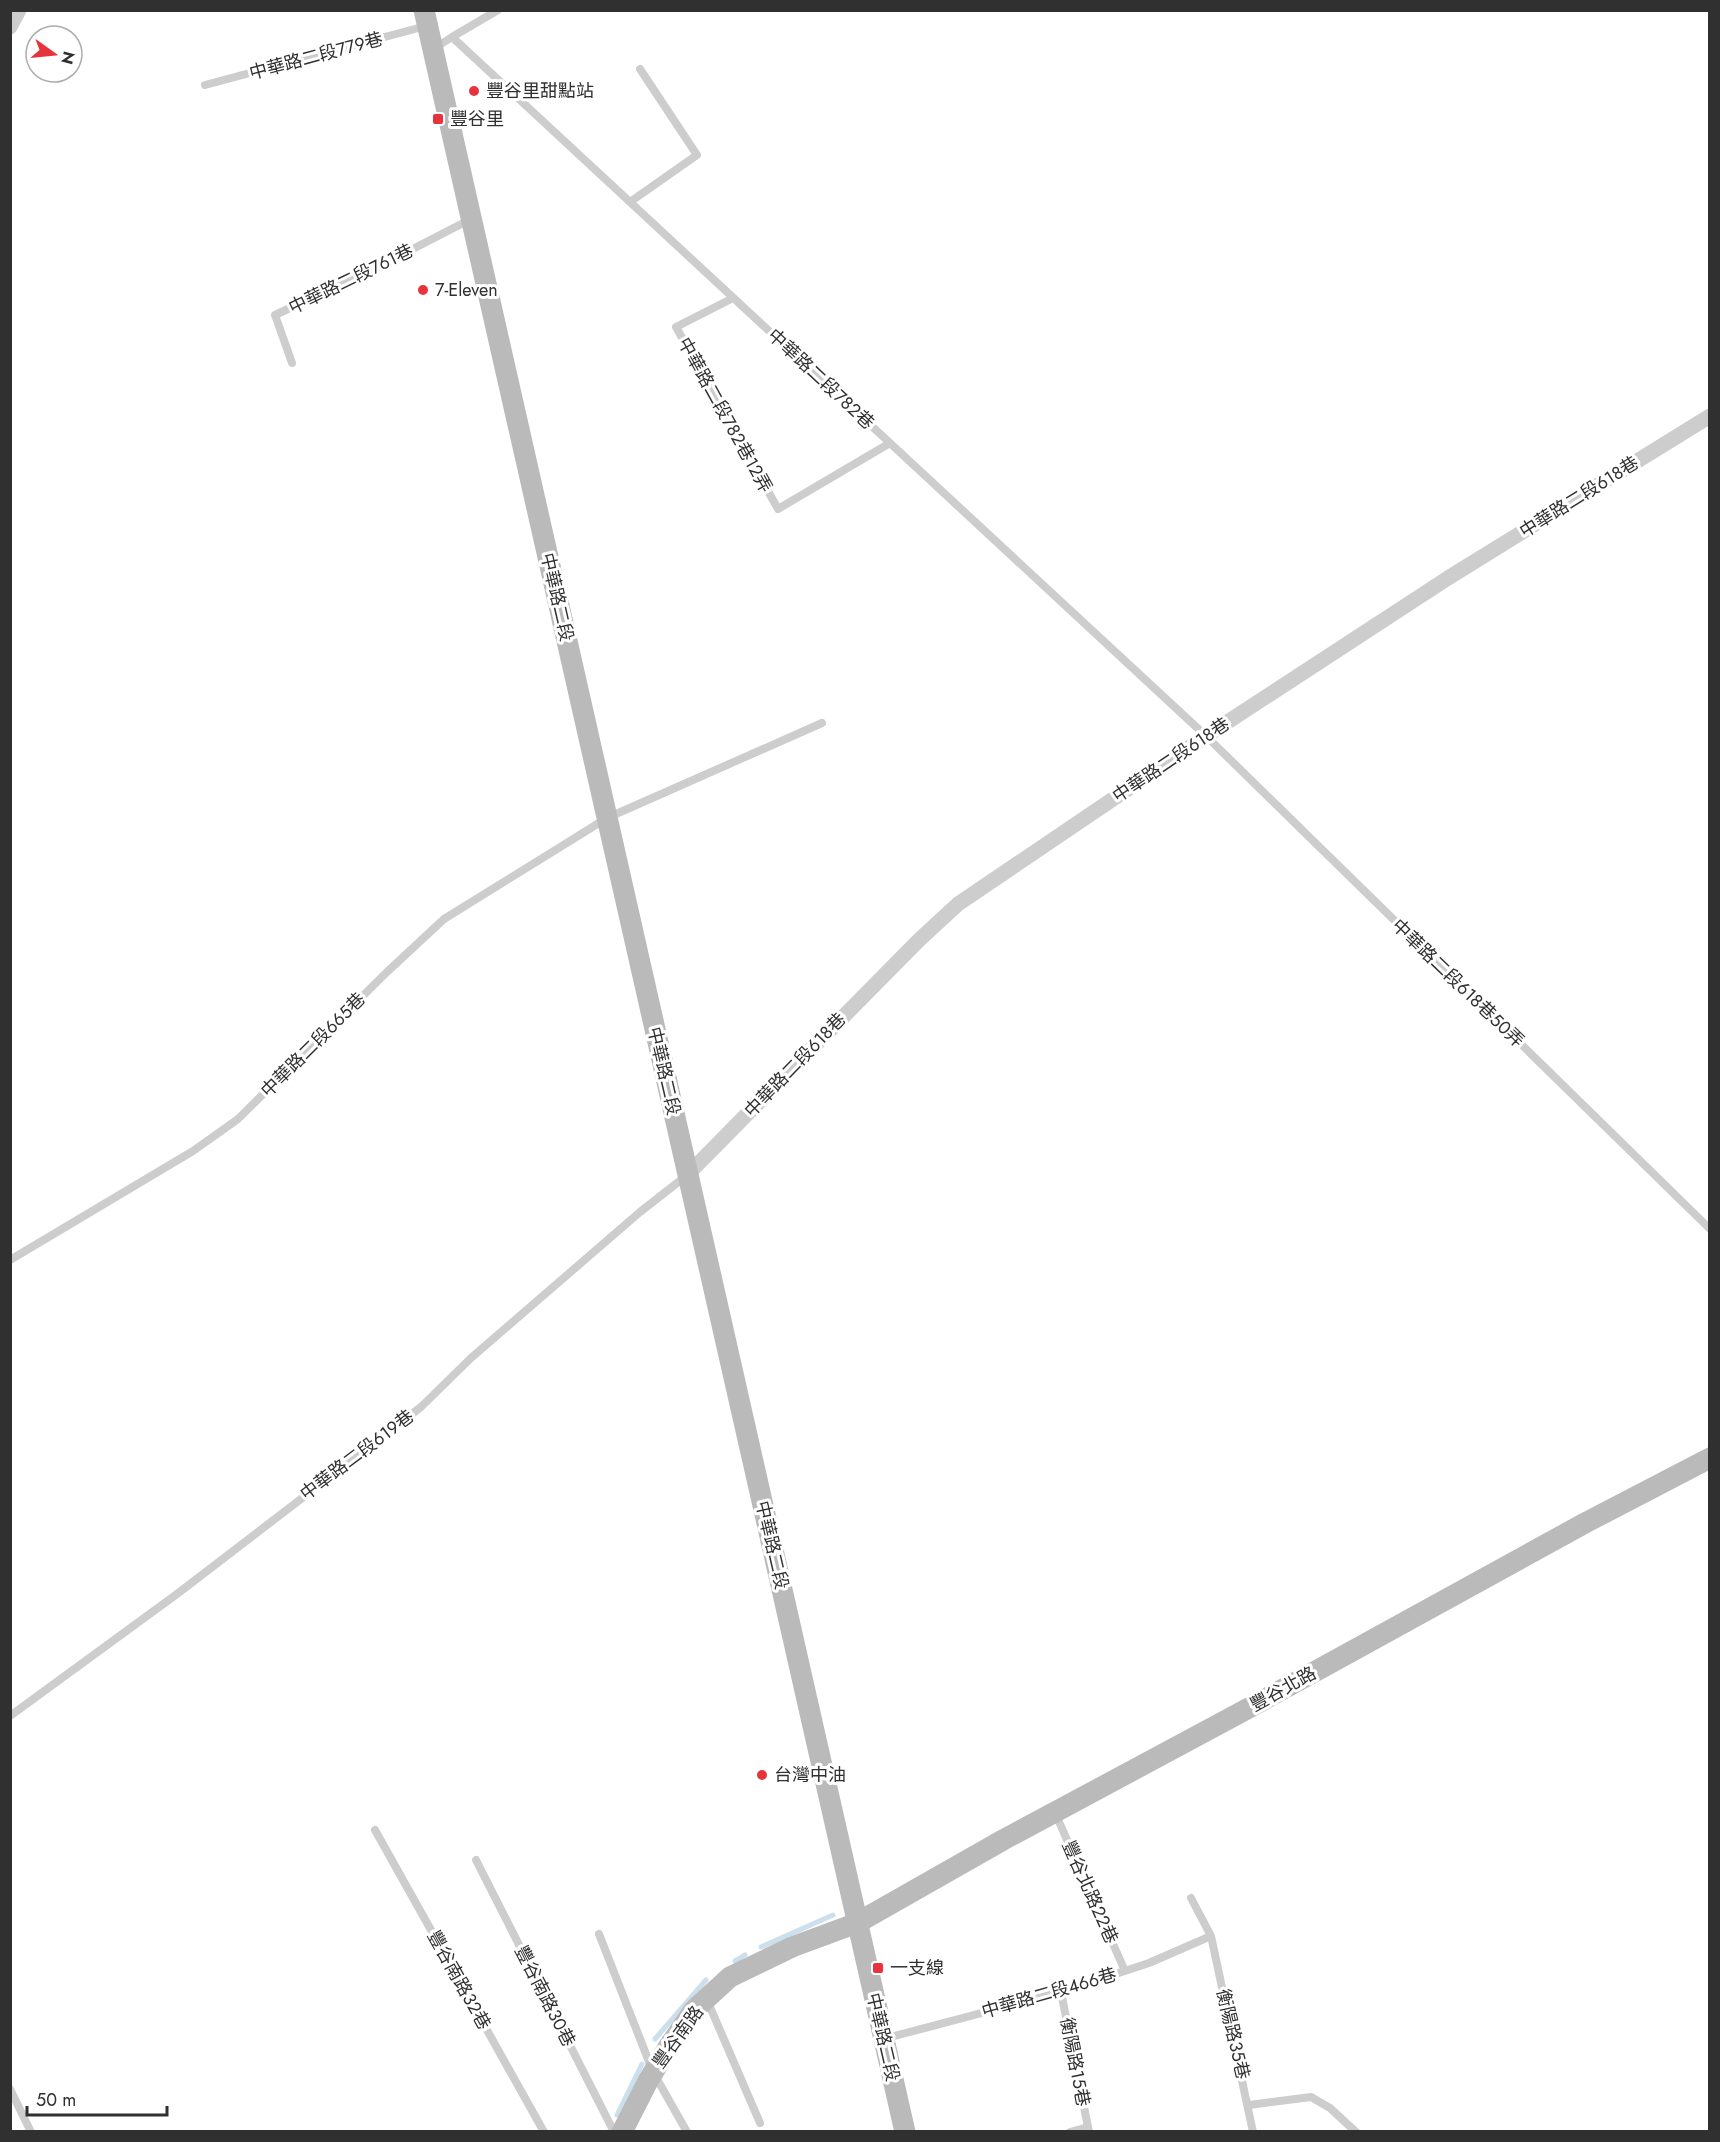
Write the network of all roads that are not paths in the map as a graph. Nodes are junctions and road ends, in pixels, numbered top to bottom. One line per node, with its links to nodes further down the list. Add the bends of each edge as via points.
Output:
1 (19, 10): 4 (street)
2 (498, 10): 5 (lane)
3 (426, 18): 6 (street, 中華路二段); 8 (lane, 中華路二段779巷)
4 (10, 27)
5 (452, 37): 6 (lane); 9 (lane, 中華路二段782巷)
6 (433, 49): 10 (street, 中華路二段)
7 (640, 69): 9 (lane, via 697,155)
8 (204, 86)
9 (630, 202): 11 (lane, 中華路二段782巷)
10 (471, 219): 12 (lane, 中華路二段761巷, via 275,315); 17 (street, 中華路二段)
11 (734, 298): 14 (lane, 中華路二段782巷); 14 (lane, 中華路二段782巷12弄, via 676,327 778,509)
12 (292, 363)
13 (1710, 416): 16 (street, 中華路二段618巷, via 1448,578)
14 (890, 443): 16 (lane, 中華路二段782巷)
15 (822, 723): 17 (lane, 中華路二段665巷)
16 (1206, 736): 18 (street, 中華路二段618巷, via 958,904); 19 (lane, 中華路二段618巷50弄)
17 (607, 818): 18 (street, 中華路二段); 20 (lane, 中華路二段665巷, via 444,919 238,1119 193,1151)
18 (688, 1174): 22 (lane, 中華路二段619巷, via 471,1358 421,1407); 27 (street, 中華路二段)
19 (1710, 1229)
20 (10, 1260)
21 (1710, 1458): 23 (street, 豐谷北路)
22 (10, 1716)
23 (1055, 1813): 27 (street, 豐谷北路); 30 (lane, 豐谷北路22巷)
24 (375, 1830): 40 (lane, 豐谷南路32巷)
25 (476, 1860): 41 (lane, 豐谷南路30巷)
26 (1191, 1898): 29 (lane, 衡陽路35巷)
27 (857, 1923): 32 (street, 豐谷南路, via 792,1947 730,1977); 33 (street, 中華路二段)
28 (600, 1934): 34 (lane)
29 (1211, 1936): 30 (lane, 中華路二段466巷); 36 (lane, 衡陽路35巷)
30 (1125, 1971): 31 (lane, 中華路二段466巷)
31 (1061, 1992): 33 (lane, 中華路二段466巷); 38 (lane, 衡陽路15巷)
32 (707, 1998): 34 (street, 豐谷南路, via 694,2010); 37 (lane)
33 (884, 2039): 44 (street, 中華路二段)
34 (653, 2072): 42 (street, 豐谷南路); 43 (lane)
35 (10, 2090): 39 (lane)
36 (1249, 2105): 46 (lane, 衡陽路35巷); 47 (lane, via 1311,2097)
37 (760, 2123)
38 (1088, 2129): 45 (lane)
39 (31, 2132)
40 (544, 2132)
41 (614, 2132)
42 (622, 2132)
43 (687, 2132)
44 (905, 2132)
45 (1070, 2132)
46 (1253, 2132)
47 (1356, 2132)

